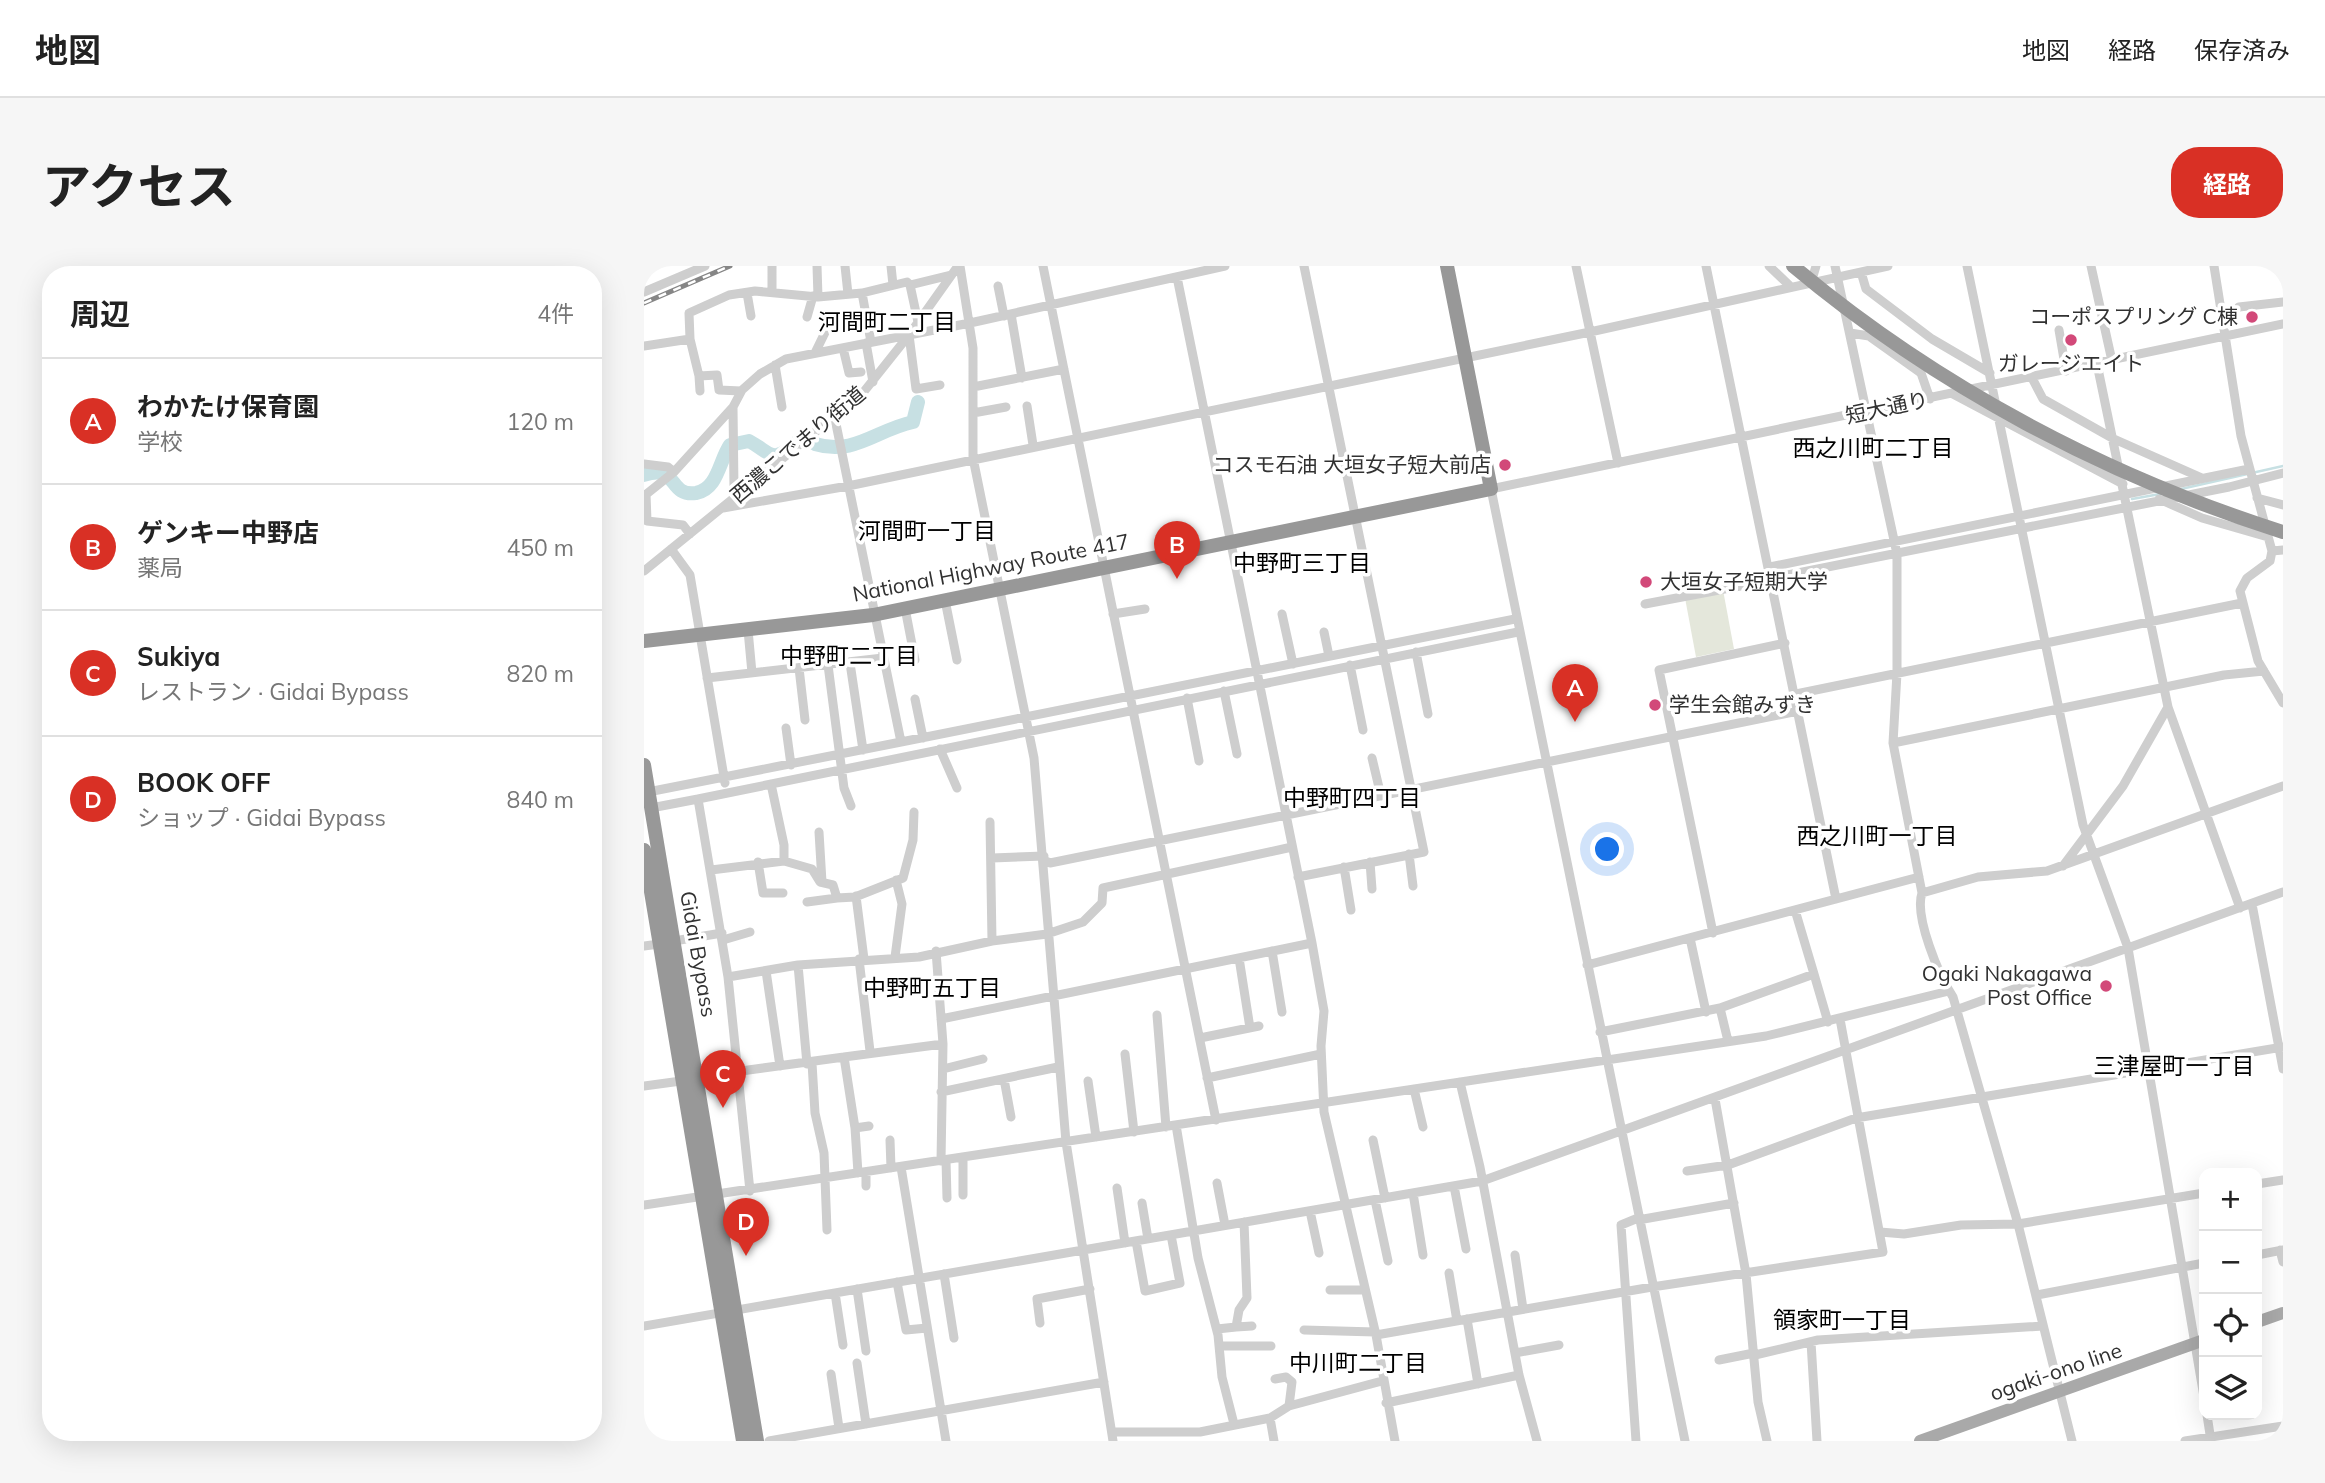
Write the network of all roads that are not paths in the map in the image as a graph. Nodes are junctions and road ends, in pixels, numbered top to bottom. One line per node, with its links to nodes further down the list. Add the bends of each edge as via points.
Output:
1 (705, 266): 21 (street)
2 (772, 266): 31 (street)
3 (817, 266): 36 (street)
4 (845, 266): 35 (street)
5 (891, 266): 27 (street)
6 (959, 266): 23 (street, 西濃こでまり街道); 46 (street)
7 (1043, 266): 39 (street)
8 (1225, 266): 24 (street)
9 (1304, 266): 71 (street)
10 (1447, 266): 58 (highway)
11 (1576, 266): 49 (street)
12 (1706, 266): 38 (street)
13 (1769, 266): 30 (street)
14 (1793, 266): 110 (highway, bridge, via 1891,340 2009,414 2146,482)
15 (1816, 266): 26 (street)
16 (1835, 266): 25 (street)
17 (1888, 266): 22 (street)
18 (1967, 266): 65 (street)
19 (2091, 266): 59 (street)
20 (2214, 266): 44 (street)
21 (694, 268): 32 (street)
22 (1861, 272): 25 (street); 65 (street, via 1866,289 1932,339)
23 (951, 275): 28 (street); 45 (street, 西濃こでまり街道)
24 (1177, 277): 39 (street); 82 (street)
25 (1837, 277): 26 (street); 50 (street)
26 (1811, 283): 30 (street)
27 (893, 285): 28 (street); 34 (street)
28 (910, 285): 45 (street)
29 (998, 286): 40 (street)
30 (1791, 287): 38 (street)
31 (772, 291): 33 (street); 36 (street)
32 (644, 292)
33 (747, 293): 41 (street); 53 (street, via 729,295 689,313)
34 (862, 293): 35 (street); 54 (street)
35 (848, 294): 36 (street)
36 (816, 296): 43 (street)
37 (2283, 302): 44 (street, via 2239,307)
38 (1714, 304): 49 (street); 88 (street)
39 (1051, 306): 40 (street); 62 (street)
40 (1007, 315): 46 (street); 67 (street)
41 (751, 316)
42 (833, 316): 57 (street)
43 (807, 317)
44 (2224, 318): 52 (street)
45 (918, 322): 51 (street, 西濃こでまり街道)
46 (970, 323): 51 (street); 73 (street)
47 (2283, 324): 52 (street, 短大通り)
48 (2059, 330): 63 (street)
49 (1590, 331): 58 (street); 92 (street)
50 (1850, 333): 77 (street, via 1869,336 1921,373); 83 (street)
51 (909, 335): 54 (street); 69 (street, 西濃こでまり街道); 70 (street, via 916,388)
52 (2224, 338): 59 (street, 短大通り); 96 (street)
53 (690, 339): 55 (street); 66 (street)
54 (869, 343): 56 (street); 69 (street)
55 (644, 346)
56 (843, 348): 57 (street); 64 (street, via 849,373)
57 (815, 353): 61 (street)
58 (1465, 357): 71 (street); 100 (highway)
59 (2112, 361): 60 (street, 短大通り)
60 (2097, 364): 63 (street, 短大通り); 89 (street)
61 (775, 365): 75 (street); 80 (street)
62 (1064, 369): 67 (street); 87 (street)
63 (2066, 371): 68 (street, 短大通り)
64 (861, 372)
65 (1990, 373): 72 (street)
66 (699, 376): 74 (street); 75 (street, via 717,375 719,390)
67 (1022, 378): 73 (street)
68 (2032, 378): 72 (street, 短大通り); 89 (street, via 2043,399)
69 (873, 382): 85 (street, 西濃こでまり街道)
70 (940, 385)
71 (1329, 385): 82 (street); 108 (street)
72 (1993, 386): 76 (street, 短大通り); 86 (street)
73 (973, 387): 84 (street)
74 (700, 391)
75 (741, 391): 79 (street)
76 (1953, 394): 77 (street, 短大通り); 86 (street)
77 (1930, 399): 83 (street, 短大通り)
78 (1027, 406): 90 (street)
79 (733, 407): 95 (street); 102 (street, via 733,489)
80 (782, 407)
81 (1006, 407): 84 (street)
82 (1202, 410): 87 (street); 113 (street)
83 (1868, 411): 88 (street, 短大通り); 114 (street)
84 (973, 413): 91 (street)
85 (835, 419): 99 (street); 102 (street, 西濃こでまり街道)
86 (2000, 419): 98 (street); 109 (street)
87 (1078, 436): 90 (street); 119 (street)
88 (1743, 438): 92 (street, 短大通り); 120 (street)
89 (2115, 439): 97 (street); 98 (street)
90 (1033, 445): 91 (street)
91 (973, 458): 99 (street); 121 (street)
92 (1618, 463): 100 (street, 短大通り)
93 (644, 464): 95 (street, via 668,467)
94 (2283, 473): 96 (street)
95 (671, 475): 101 (street)
96 (2250, 475): 97 (street); 103 (street); 104 (street)
97 (2203, 478): 105 (street)
98 (2123, 484): 105 (street)
99 (848, 486): 107 (street); 129 (street)
100 (1491, 489): 108 (highway, National Highway Route 417); 131 (street)
101 (645, 495): 111 (street, via 647,521 683,526)
102 (737, 497): 107 (street, 西濃こでまり街道)
103 (2257, 498): 106 (street); 112 (street)
104 (2159, 499): 105 (street); 112 (street, via 2202,518)
105 (2126, 500): 109 (street); 130 (street)
106 (2283, 505)
107 (723, 509): 111 (street, 西濃こでまり街道)
108 (1355, 517): 113 (highway, National Highway Route 417); 138 (street)
109 (2022, 522): 114 (street); 137 (street)
110 (2283, 532)
111 (690, 534): 115 (street, 西濃こでまり街道)
112 (2268, 537): 117 (street)
113 (1230, 542): 119 (highway, National Highway Route 417); 152 (street)
114 (1896, 547): 120 (street); 151 (street)
115 (671, 549): 118 (street, 西濃こでまり街道); 134 (street, via 690,575)
116 (2283, 550): 117 (street)
117 (2272, 551): 123 (street, via 2270,561 2247,578 2240,591)
118 (645, 568)
119 (1104, 568): 121 (highway, National Highway Route 417); 127 (street)
120 (1771, 574): 124 (street); 136 (street)
121 (999, 589): 122 (highway, National Highway Route 417); 166 (street)
122 (945, 600): 125 (highway, National Highway Route 417); 143 (street)
123 (2242, 603): 130 (street); 149 (street)
124 (1644, 604)
125 (905, 608): 129 (highway, National Highway Route 417); 142 (street)
126 (1145, 609): 127 (street)
127 (1113, 614): 159 (street)
128 (1282, 614): 145 (street)
129 (873, 615): 132 (highway, National Highway Route 417); 141 (street)
130 (2150, 622): 137 (street); 154 (street)
131 (1517, 625): 138 (street); 139 (street); 179 (street)
132 (748, 630): 134 (highway, National Highway Route 417); 150 (street)
133 (1324, 632): 140 (street)
134 (701, 635): 135 (highway, National Highway Route 417); 153 (street)
135 (644, 641)
136 (1785, 643): 156 (street); 169 (street, via 1660,670)
137 (2046, 643): 151 (street); 162 (street)
138 (1383, 651): 139 (street); 140 (street); 147 (street); 186 (street)
139 (1416, 652): 164 (street)
140 (1329, 656): 145 (street)
141 (883, 658): 144 (street); 171 (street)
142 (915, 660)
143 (957, 660)
144 (850, 663): 146 (street); 174 (street)
145 (1293, 664): 152 (street)
146 (828, 665): 148 (street); 178 (street)
147 (1350, 665): 152 (street); 168 (street)
148 (799, 668): 150 (street); 165 (street)
149 (2264, 671): 154 (street); 160 (street)
150 (752, 673): 153 (street)
151 (1898, 673): 156 (street); 172 (street)
152 (1257, 677): 155 (street); 159 (street); 193 (street)
153 (707, 678): 183 (street)
154 (2163, 688): 161 (street); 162 (street)
155 (1224, 691): 157 (street); 175 (street)
156 (1796, 694): 163 (street)
157 (1187, 698): 159 (street); 177 (street)
158 (915, 699): 170 (street)
159 (1132, 703): 166 (street); 197 (street)
160 (2283, 703)
161 (2168, 707): 192 (street); 196 (street, via 2123,786)
162 (2059, 710): 172 (street); 196 (street)
163 (1798, 711): 169 (street); 222 (street)
164 (1428, 714)
165 (804, 720)
166 (1028, 724): 170 (street); 173 (street); 203 (street)
167 (786, 728): 181 (street)
168 (1363, 730)
169 (1673, 736): 179 (street); 229 (street)
170 (923, 738): 171 (street)
171 (901, 743): 174 (street)
172 (1893, 743): 212 (street)
173 (940, 749): 178 (street); 185 (street)
174 (863, 750): 178 (street)
175 (1237, 754)
176 (1372, 758): 187 (street)
177 (1199, 761)
178 (841, 762): 181 (street); 182 (street); 190 (street, via 840,786)
179 (1544, 762): 186 (street); 244 (street)
180 (644, 765): 189 (highway, Gidai Bypass)
181 (791, 765): 183 (street)
182 (771, 784): 183 (street); 204 (street, via 785,845)
183 (725, 786): 188 (street); 189 (street)
184 (2283, 786): 192 (street)
185 (957, 788)
186 (1410, 790): 187 (street); 201 (street, via 1424,852)
187 (1381, 796): 193 (street)
188 (698, 799): 189 (street); 209 (street)
189 (650, 801): 233 (highway, Gidai Bypass)
190 (850, 806)
191 (914, 812): 213 (street, via 913,840 903,878)
192 (2206, 812): 200 (street); 225 (street)
193 (1285, 816): 197 (street); 198 (street)
194 (990, 822): 202 (street)
195 (819, 832): 214 (street)
196 (2086, 833): 200 (street); 207 (street)
197 (1160, 841): 203 (street, via 1050,863); 210 (street)
198 (1292, 848): 210 (street); 211 (street)
199 (644, 850): 236 (highway, Gidai Bypass)
200 (2092, 853): 207 (street); 237 (street)
201 (1409, 855): 206 (street); 215 (street)
202 (992, 858): 203 (street); 234 (street)
203 (1044, 858): 230 (street)
204 (784, 861): 205 (street); 214 (street, via 812,869)
205 (758, 862): 209 (street); 218 (street, via 763,893)
206 (1370, 862): 208 (street); 216 (street)
207 (2063, 866): 219 (street, via 1978,877)
208 (1344, 867): 211 (street); 226 (street)
209 (712, 870): 231 (street)
210 (1167, 875): 230 (street, via 1103,888 1102,904 1083,922); 245 (street)
211 (1298, 877): 235 (street)
212 (1919, 877): 219 (street); 222 (street)
213 (897, 880): 220 (street); 240 (street, via 902,904)
214 (822, 882): 221 (street, via 833,885)
215 (1413, 886)
216 (1372, 889)
217 (2283, 892): 224 (street)
218 (783, 893)
219 (1922, 893): 249 (street, via 1918,905)
220 (856, 897): 221 (street); 242 (street)
221 (837, 898): 223 (street)
222 (1836, 899): 227 (street)
223 (807, 902)
224 (2252, 904): 225 (street); 263 (street)
225 (2240, 908): 237 (street)
226 (1350, 910)
227 (1795, 910): 229 (street); 247 (street)
228 (750, 932): 231 (street)
229 (1713, 933): 232 (street)
230 (1047, 934): 234 (street); 250 (street)
231 (722, 936): 233 (street); 248 (street)
232 (1690, 938): 244 (street); 254 (street)
233 (674, 941): 278 (highway, Gidai Bypass)
234 (992, 941): 238 (street)
235 (1312, 943): 239 (street); 267 (street, via 1324,1011)
236 (651, 945): 281 (highway, Gidai Bypass)
237 (2128, 948): 252 (street); 276 (street)
238 (936, 951): 240 (street); 256 (street)
239 (1272, 951): 241 (street); 253 (street)
240 (895, 957): 242 (street)
241 (1239, 958): 245 (street); 260 (street, via 1255,1027)
242 (861, 959): 243 (street); 265 (street)
243 (798, 965): 246 (street); 271 (street)
244 (1587, 965): 259 (street)
245 (1186, 969): 250 (street); 260 (street)
246 (766, 971): 248 (street); 272 (street)
247 (1814, 974): 251 (street); 258 (street)
248 (729, 977): 274 (street)
249 (1949, 991): 252 (street); 257 (street)
250 (1052, 997): 256 (street); 273 (street)
251 (1720, 1008): 254 (street); 261 (street)
252 (1956, 1011): 264 (street); 287 (street)
253 (1282, 1012)
254 (1706, 1012): 259 (street)
255 (1157, 1015): 294 (street)
256 (941, 1019): 262 (street)
257 (1840, 1019): 258 (street); 264 (street)
258 (1828, 1022): 261 (street)
259 (1600, 1032): 270 (street)
260 (1200, 1038): 279 (street)
261 (1728, 1041): 270 (street)
262 (943, 1044): 265 (street); 275 (street)
263 (2281, 1047): 276 (street); 277 (street)
264 (1847, 1050): 288 (street); 291 (street)
265 (870, 1051): 268 (street)
266 (1125, 1054): 297 (street)
267 (1321, 1054): 279 (street); 289 (street)
268 (844, 1057): 271 (street); 295 (street)
269 (983, 1059): 275 (street)
270 (1606, 1060): 283 (street); 298 (street)
271 (810, 1063): 272 (street); 309 (street)
272 (780, 1066): 274 (street)
273 (1058, 1068): 280 (street); 302 (street)
274 (739, 1069): 278 (street); 317 (street)
275 (943, 1069): 286 (street)
276 (2148, 1069): 287 (street); 323 (street)
277 (2283, 1069)
278 (697, 1077): 321 (highway, Gidai Bypass)
279 (1207, 1078): 292 (street)
280 (1004, 1079): 286 (street); 290 (street)
281 (681, 1081): 284 (street); 321 (highway, Gidai Bypass)
282 (1087, 1081): 299 (street)
283 (1460, 1082): 285 (street); 311 (street)
284 (644, 1086)
285 (1414, 1089): 289 (street); 296 (street)
286 (941, 1092): 304 (street)
287 (1980, 1098): 291 (street); 332 (street)
288 (1715, 1099): 298 (street); 305 (street)
289 (1323, 1103): 292 (street); 328 (street)
290 (1011, 1117)
291 (1859, 1118): 305 (street); 336 (street)
292 (1216, 1120): 294 (street)
293 (869, 1126): 295 (street)
294 (1171, 1126): 297 (street); 335 (street)
295 (855, 1128): 308 (street)
296 (1423, 1128)
297 (1134, 1132): 299 (street)
298 (1621, 1132): 311 (street); 330 (street)
299 (1096, 1137): 302 (street)
300 (890, 1140): 306 (street)
301 (1374, 1140): 324 (street)
302 (1066, 1142): 303 (street); 342 (street)
303 (963, 1157): 304 (street); 320 (street)
304 (944, 1160): 306 (street); 322 (street)
305 (1728, 1165): 307 (street); 326 (street)
306 (896, 1168): 308 (street); 355 (street)
307 (1687, 1171)
308 (862, 1172): 309 (street); 314 (street)
309 (825, 1178): 317 (street); 334 (street)
310 (2283, 1180): 313 (street)
311 (1482, 1181): 315 (street); 367 (street)
312 (1217, 1183): 333 (street)
313 (2262, 1183)
314 (866, 1186)
315 (1454, 1186): 318 (street); 341 (street)
316 (1117, 1188): 340 (street)
317 (750, 1191): 321 (street)
318 (1413, 1193): 324 (street); 346 (street)
319 (2199, 1194): 323 (street)
320 (963, 1195)
321 (708, 1197): 327 (street); 366 (highway, Gidai Bypass)
322 (947, 1198)
323 (2170, 1198): 332 (street); 351 (street)
324 (1380, 1199): 328 (street); 348 (street)
325 (1142, 1203): 338 (street)
326 (1734, 1203): 330 (street); 354 (street)
327 (644, 1205)
328 (1345, 1205): 329 (street); 361 (street)
329 (1310, 1211): 331 (street); 344 (street)
330 (1638, 1219): 357 (street); 363 (street, via 1620,1225)
331 (1244, 1222): 333 (street); 375 (street, via 1247,1298)
332 (2018, 1224): 336 (street); 364 (street)
333 (1225, 1226): 335 (street)
334 (827, 1230)
335 (1194, 1231): 337 (street); 377 (street)
336 (1880, 1232): 354 (street, via 1883,1252)
337 (1171, 1235): 338 (street); 339 (street, via 1180,1283 1145,1291)
338 (1148, 1239): 339 (street)
339 (1136, 1241): 340 (street)
340 (1125, 1243): 342 (street)
341 (1466, 1249)
342 (1084, 1250): 353 (street); 359 (street)
343 (2281, 1250): 345 (street); 349 (street)
344 (1319, 1253)
345 (2262, 1254)
346 (1423, 1255)
347 (1515, 1255): 365 (street)
348 (1388, 1261)
349 (2283, 1262)
350 (2199, 1264): 351 (street)
351 (2181, 1266): 364 (street); 381 (street)
352 (1449, 1273): 369 (street)
353 (944, 1274): 355 (street); 380 (street)
354 (1746, 1274): 357 (street); 390 (street)
355 (919, 1279): 356 (street); 376 (street)
356 (897, 1282): 358 (street); 376 (street, via 906,1330)
357 (1653, 1287): 363 (street); 421 (street)
358 (857, 1289): 362 (street); 388 (street)
359 (1090, 1289): 371 (street, via 1037,1299); 397 (street)
360 (1330, 1290): 361 (street)
361 (1365, 1290): 379 (street)
362 (835, 1293): 366 (street); 384 (street)
363 (1626, 1293): 365 (street); 420 (street)
364 (2036, 1296): 374 (street)
365 (1523, 1309): 367 (street)
366 (728, 1311): 372 (street); 413 (highway, Gidai Bypass); 414 (highway, Gidai Bypass)
367 (1507, 1312): 369 (street); 389 (street)
368 (2283, 1313): 370 (main road)
369 (1462, 1320): 379 (street); 398 (street)
370 (2262, 1320)
371 (1040, 1323)
372 (644, 1326)
373 (1252, 1326): 375 (street)
374 (2043, 1326): 382 (street); 399 (street)
375 (1236, 1327): 377 (street)
376 (927, 1328): 402 (street)
377 (1217, 1329): 386 (street)
378 (1304, 1331): 379 (street)
379 (1375, 1334): 396 (street)
380 (954, 1338)
381 (2199, 1338)
382 (1811, 1342): 390 (street); 423 (street)
383 (2199, 1342): 399 (main road, ogaki-ono line)
384 (843, 1345)
385 (1559, 1345): 389 (street)
386 (1219, 1346): 387 (street); 406 (street)
387 (1271, 1346)
388 (866, 1351)
389 (1515, 1353): 394 (street)
390 (1754, 1354): 391 (street); 422 (street)
391 (1719, 1360)
392 (857, 1363): 405 (street)
393 (831, 1374): 408 (street)
394 (1519, 1375): 398 (street); 419 (street)
395 (1275, 1379): 401 (street, via 1286,1377 1292,1382)
396 (1382, 1381): 400 (street); 401 (street)
397 (1104, 1382): 402 (street); 409 (street)
398 (1478, 1384): 400 (street)
399 (2058, 1391): 410 (main road, ogaki-ono line); 425 (street)
400 (1386, 1403): 418 (street)
401 (1289, 1406): 403 (street)
402 (942, 1411): 405 (street); 416 (street)
403 (1270, 1418): 406 (street); 417 (street)
404 (2208, 1420): 412 (street)
405 (866, 1424): 408 (street)
406 (1234, 1424): 411 (street)
407 (2283, 1426): 412 (street)
408 (839, 1428): 415 (street)
409 (1113, 1436): 411 (street)
410 (1950, 1436): 424 (main road, ogaki-ono line)
411 (1201, 1437)
412 (2210, 1438): 426 (street)
413 (743, 1441)
414 (757, 1441)
415 (769, 1441)
416 (946, 1441)
417 (1275, 1441)
418 (1395, 1441)
419 (1538, 1441)
420 (1636, 1441)
421 (1685, 1441)
422 (1767, 1441)
423 (1817, 1441)
424 (1920, 1441)
425 (2072, 1441)
426 (2185, 1441)

